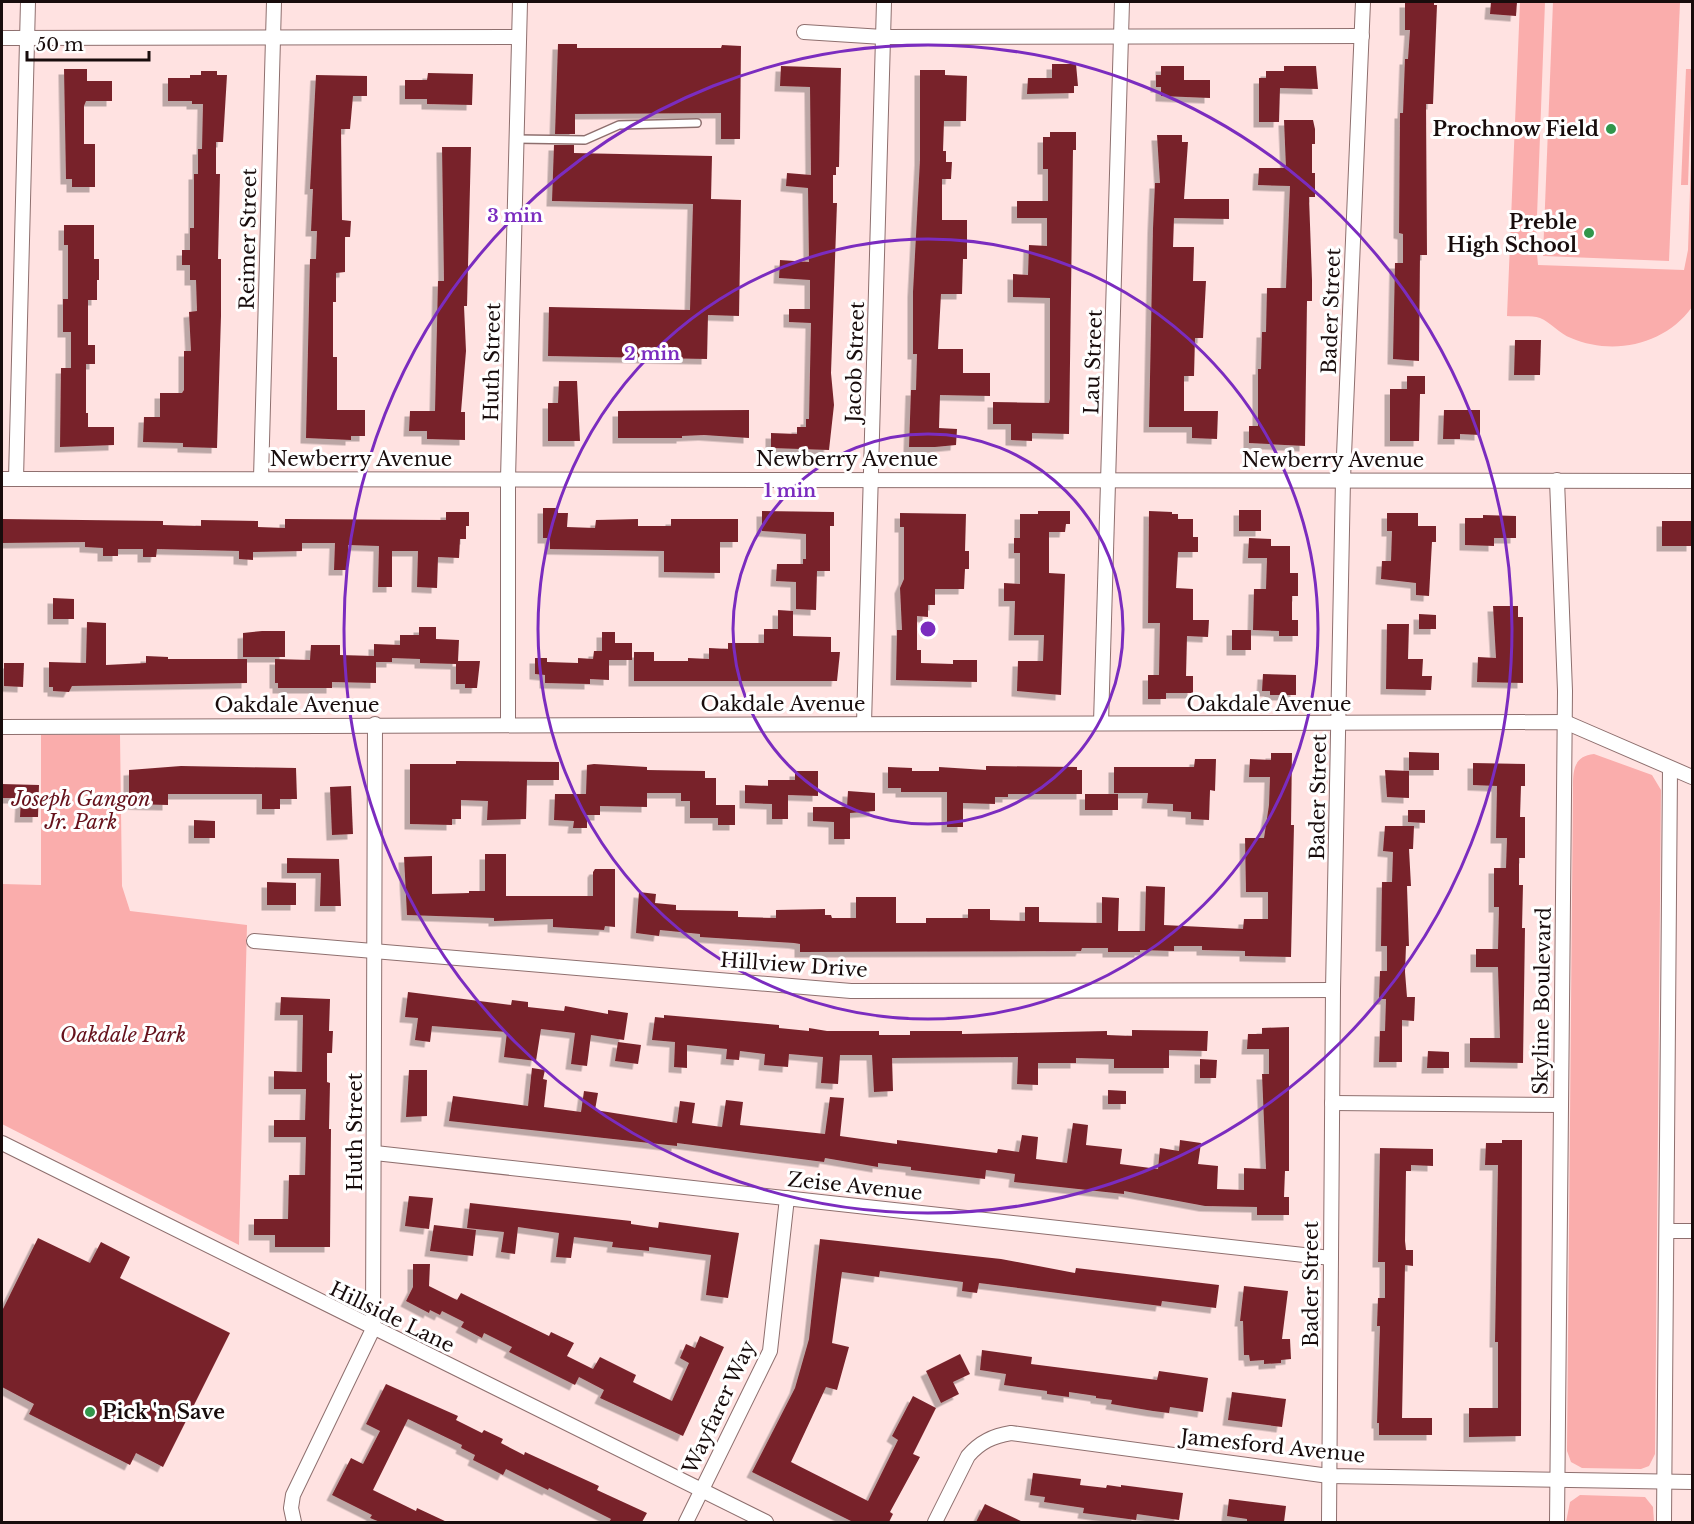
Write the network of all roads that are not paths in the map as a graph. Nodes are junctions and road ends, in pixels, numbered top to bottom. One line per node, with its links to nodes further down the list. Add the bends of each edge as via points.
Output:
1 (28, 2): 14 (street)
2 (274, 2): 13 (street, Reimer Street)
3 (520, 2): 9 (street, Huth Street)
4 (884, 2): 10 (street, Jacob Street)
5 (1122, 2): 11 (street, Lau Street)
6 (1363, 2): 8 (street, Bader Street)
7 (804, 32): 10 (street)
8 (1362, 36): 11 (street); 22 (street, Bader Street)
9 (519, 37): 13 (street); 16 (street, Huth Street)
10 (883, 37): 11 (street); 18 (street, Jacob Street)
11 (1121, 37): 19 (street, Lau Street)
12 (2, 38): 14 (street)
13 (273, 38): 14 (street); 17 (street, Reimer Street)
14 (27, 39): 20 (street)
15 (697, 123): 16 (lane, via 619,125 579,140)
16 (516, 139): 21 (street, Huth Street)
17 (261, 478): 20 (street, Newberry Avenue); 21 (street, Newberry Avenue)
18 (871, 478): 19 (street, Newberry Avenue); 21 (street, Newberry Avenue); 27 (street, Jacob Street)
19 (1109, 478): 22 (street, Newberry Avenue); 28 (street, Lau Street)
20 (9, 479)
21 (508, 479): 26 (street, Huth Street)
22 (1343, 479): 23 (street, Newberry Avenue); 29 (street, Bader Street)
23 (1557, 480): 24 (street, Newberry Avenue); 25 (street, Skyline Boulevard)
24 (1692, 481)
25 (1565, 722): 29 (street, Oakdale Avenue); 32 (street); 38 (street, Skyline Boulevard)
26 (508, 723): 27 (street, Oakdale Avenue); 30 (street, Oakdale Avenue)
27 (864, 723): 28 (street, Oakdale Avenue)
28 (1101, 723): 29 (street, Oakdale Avenue)
29 (1339, 723): 36 (street, Bader Street)
30 (375, 724): 31 (street, Oakdale Avenue); 35 (street, Huth Street)
31 (2, 727)
32 (1670, 769): 33 (street); 42 (street)
33 (1692, 777)
34 (254, 941): 35 (street, Hillview Drive)
35 (374, 952): 36 (street, Hillview Drive, via 851,991); 40 (street, Huth Street)
36 (1333, 990): 37 (street, Bader Street)
37 (1332, 1103): 38 (street); 44 (street, Bader Street)
38 (1561, 1105): 47 (street, Skyline Boulevard)
39 (2, 1143): 45 (street, Hillside Lane)
40 (375, 1153): 41 (street, Zeise Avenue); 45 (street, Huth Street)
41 (787, 1198): 44 (street, Zeise Avenue); 50 (street, Wayfarer Way, via 770,1351)
42 (1667, 1230): 43 (street); 48 (street)
43 (1692, 1231)
44 (1331, 1258): 46 (street, Bader Street)
45 (373, 1329): 50 (street, Hillside Lane); 51 (street, Huth Street, via 293,1495)
46 (1329, 1476): 47 (street, Jamesford Avenue); 54 (street, Jamesford Avenue, via 1011,1433 998,1435 968,1456); 55 (street, Bader Street)
47 (1558, 1480): 48 (street, Jamesford Avenue); 56 (street, Skyline Boulevard)
48 (1665, 1482): 49 (street, Jamesford Avenue); 57 (street)
49 (1692, 1482)
50 (702, 1491): 52 (street, Wayfarer Way); 53 (street, Hillside Lane)
51 (294, 1522)
52 (686, 1522)
53 (766, 1522)
54 (935, 1522)
55 (1329, 1522)
56 (1557, 1522)
57 (1665, 1522)

